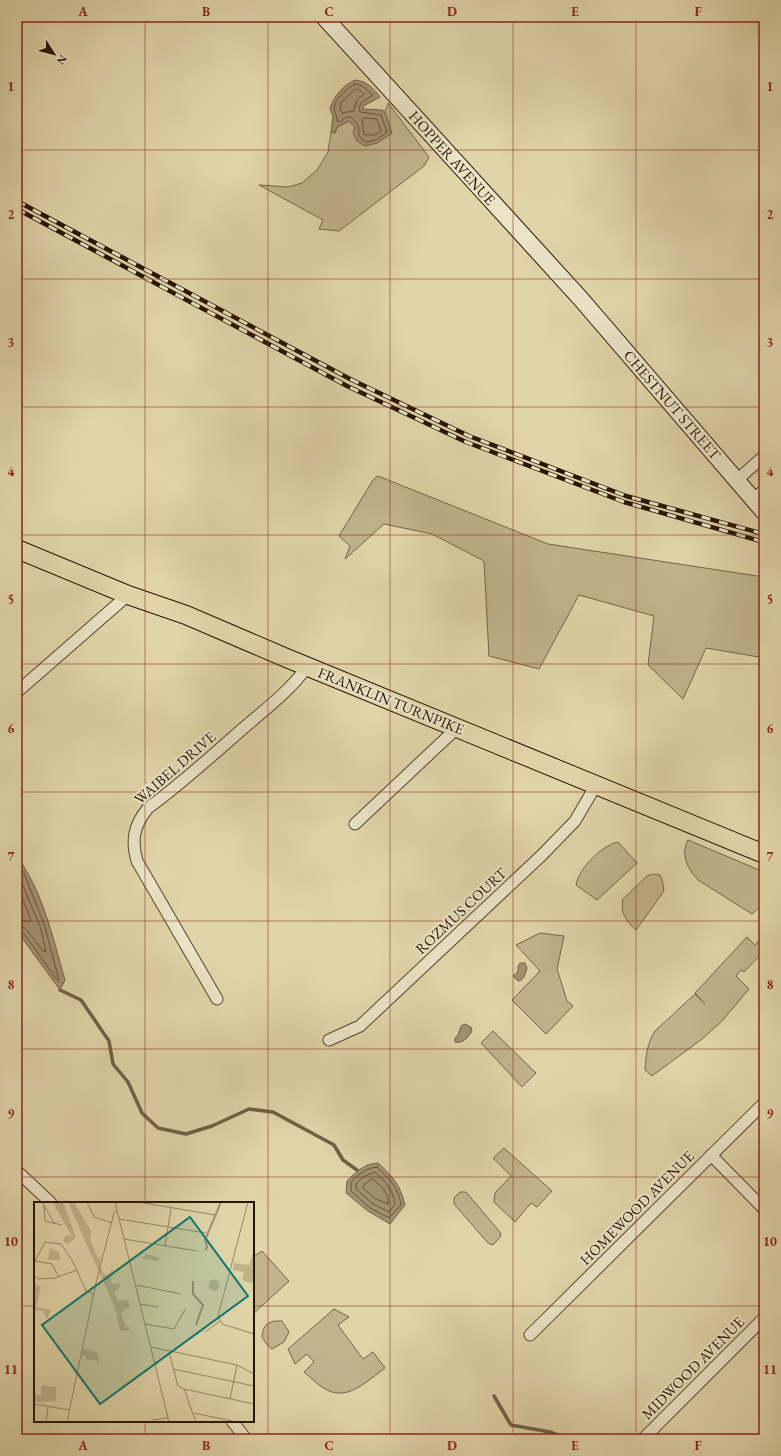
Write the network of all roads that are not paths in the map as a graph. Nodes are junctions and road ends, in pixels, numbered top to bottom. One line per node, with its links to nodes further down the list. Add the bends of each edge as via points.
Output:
1 (324, 17): 2 (street, HOPPER AVENUE)
2 (580, 298): 4 (street, CHESTNUT STREET)
3 (764, 456): 4 (street)
4 (737, 480): 5 (street, CHESTNUT STREET)
5 (759, 495): 6 (street, CHESTNUT STREET)
6 (764, 512)
7 (17, 549): 8 (main road, FRANKLIN TURNPIKE)
8 (128, 595): 9 (main road, FRANKLIN TURNPIKE, via 186,615); 10 (street)
9 (307, 667): 11 (main road, FRANKLIN TURNPIKE); 15 (street, WAIBEL DRIVE, via 298,680 213,756 148,808 135,828 133,839 137,861)
10 (17, 692)
11 (457, 728): 12 (main road, FRANKLIN TURNPIKE); 13 (street)
12 (596, 785): 14 (main road, FRANKLIN TURNPIKE); 16 (street, ROZMUS COURT, via 575,821 537,860 360,1026)
13 (355, 824)
14 (764, 854)
15 (217, 999)
16 (329, 1040)
17 (764, 1103): 18 (street, HOMEWOOD AVENUE)
18 (711, 1155): 21 (street); 23 (street, HOMEWOOD AVENUE)
19 (17, 1171): 20 (street)
20 (49, 1202)
21 (764, 1209)
22 (764, 1318): 26 (street, MIDWOOD AVENUE)
23 (530, 1335)
24 (233, 1422): 25 (street)
25 (246, 1439)
26 (643, 1439)

